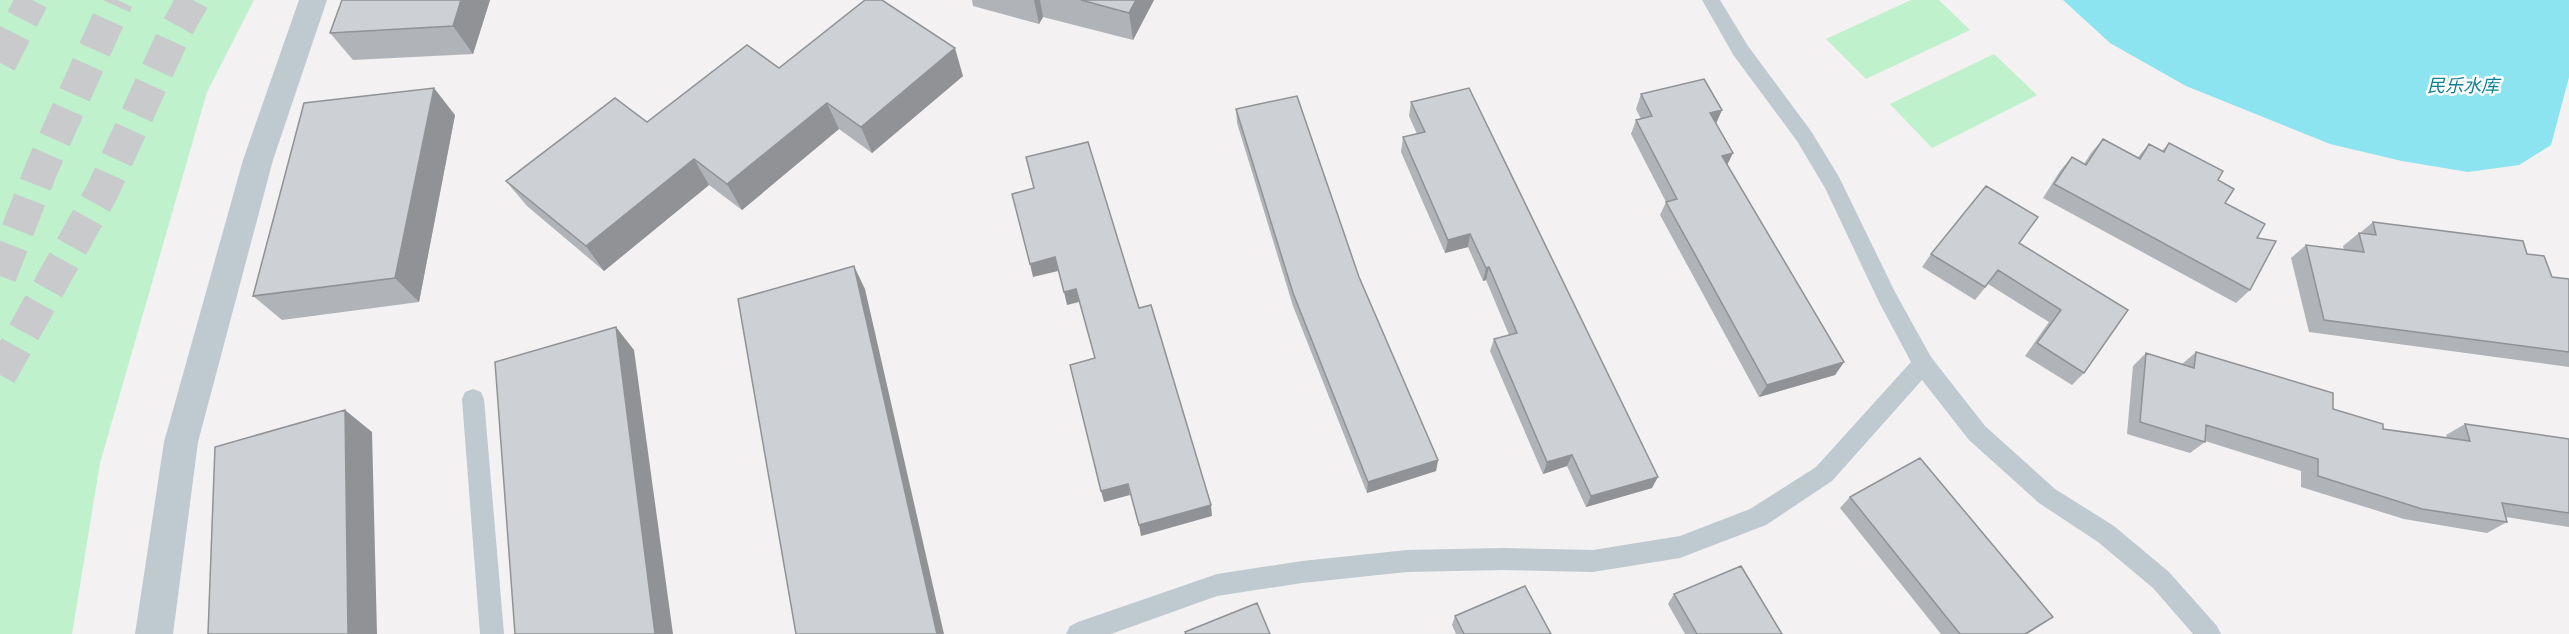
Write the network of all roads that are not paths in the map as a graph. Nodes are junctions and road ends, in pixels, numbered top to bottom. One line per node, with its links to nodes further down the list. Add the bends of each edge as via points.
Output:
1 (313, 0): 5 (street, via 258,160 181,442)
2 (1711, 0): 3 (lane, via 1741,51 1798,127 1832,183)
3 (1923, 364): 7 (lane, via 1824,474 1758,517 1680,547 1593,561 1407,561 1302,572 1217,585); 8 (lane, via 1977,433 2047,496 2106,534 2161,580)
4 (473, 399): 6 (lane)
5 (154, 634)
6 (492, 634)
7 (1078, 634)
8 (2209, 634)

